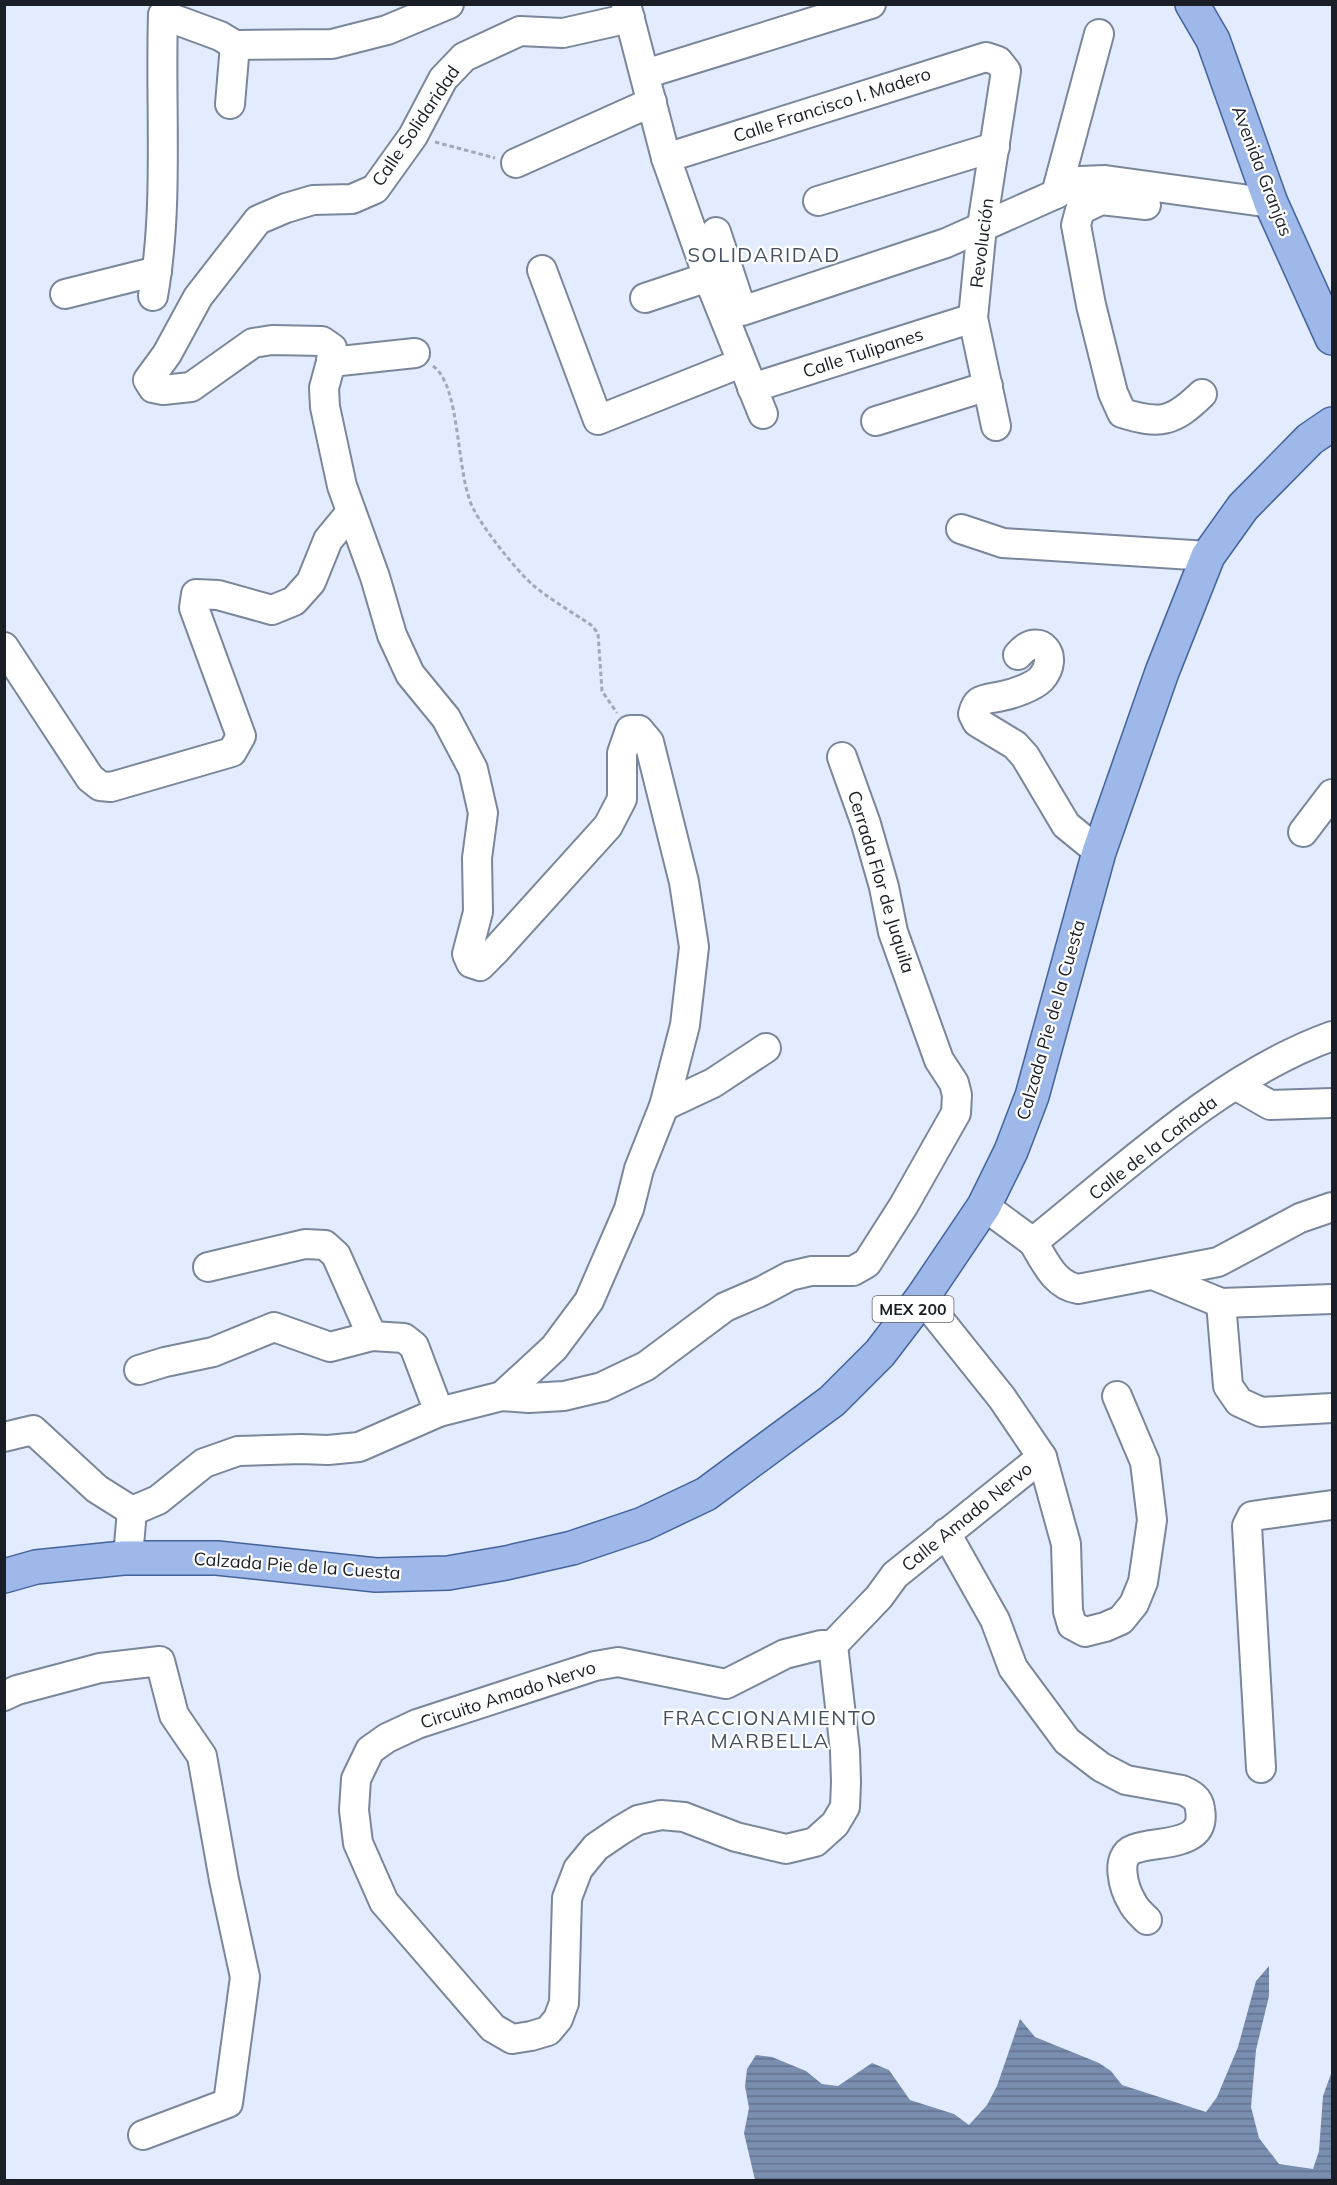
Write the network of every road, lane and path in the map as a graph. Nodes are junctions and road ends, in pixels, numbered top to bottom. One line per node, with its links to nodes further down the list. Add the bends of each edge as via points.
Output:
1 (449, 4): 7 (street, via 387,30 332,44)
2 (871, 4): 9 (street)
3 (1192, 4): 18 (main road, Avenida Granjas, via 1213,40)
4 (159, 10): 7 (street); 23 (street, via 162,163 155,284)
5 (628, 11): 9 (street); 12 (street, Calle Solidaridad, via 563,33 520,31 464,57 443,79)
6 (1099, 34): 16 (street)
7 (235, 45): 11 (street)
8 (998, 61): 13 (street, Revolución, via 1006,71); 14 (street, Calle Francisco I. Madero, via 986,57)
9 (645, 74): 10 (street)
10 (652, 102): 14 (street); 15 (street)
11 (230, 104)
12 (412, 136): 15 (path); 28 (street, Calle Solidaridad, via 375,189 352,199 313,200 258,220 198,297 148,380 153,388 163,390 191,387 253,343 272,340 322,341 332,348)
13 (995, 147): 17 (street); 19 (street, Revolución)
14 (666, 158): 22 (street)
15 (516, 163)
16 (1056, 194): 18 (street, via 1080,181 1105,180); 19 (street)
17 (818, 201)
18 (1275, 212): 26 (main road, Avenida Granjas); 31 (street, via 1101,200 1080,210 1076,225 1092,305 1113,393 1122,413 1162,420 1183,412)
19 (982, 226): 20 (street, via 946,243 742,311); 25 (street, Revolución)
20 (716, 232)
21 (542, 270): 30 (street, Calle Tulipanes, via 598,420)
22 (708, 277): 24 (street); 30 (street)
23 (65, 294)
24 (645, 298)
25 (973, 318): 29 (street, Revolución); 30 (street, Calle Tulipanes)
26 (1332, 338)
27 (415, 353): 28 (street); 40 (path, via 441,372 474,510 534,586 598,633 602,691)
28 (329, 367): 35 (street, via 325,407 339,477)
29 (988, 386): 32 (street); 34 (street, Revolución)
30 (752, 388)
31 (1203, 394)
32 (876, 421)
33 (1332, 424): 37 (main road, Calzada Pie de la Cuesta / MEX 200, via 1310,439 1244,507)
34 (996, 426)
35 (351, 512): 38 (street, via 328,540 311,582 294,602 272,610 218,595 196,594 194,608 241,736 232,752 111,787 100,786 90,778); 40 (street, via 392,635 410,674 446,718 473,769 483,813 477,858 478,912 467,954 471,963 480,966 608,826 622,798 622,753)
36 (961, 529): 37 (street, via 1003,543)
37 (1208, 556): 44 (main road, Calzada Pie de la Cuesta / MEX 200)
38 (4, 647)
39 (1018, 656): 44 (street, via 1033,644 1040,645 1050,658 1039,681 980,702 973,714 977,722 1015,745 1065,825)
40 (630, 730): 49 (street, via 639,730 649,742 684,882 694,947 685,1026)
41 (842, 757): 60 (street, Cerrada Flor de Juquila, via 885,887 893,932 939,1060 954,1083 956,1113 867,1263 853,1271 811,1271 790,1276 725,1307 646,1366 602,1387 564,1396)
42 (1332, 794): 43 (street)
43 (1303, 832)
44 (1099, 852): 50 (main road, Calzada Pie de la Cuesta / MEX 200, via 1032,1096)
45 (1332, 1036): 47 (street, Calle de la Cañada, via 1291,1052)
46 (766, 1048): 49 (street, via 713,1083)
47 (1237, 1086): 48 (street, via 1270,1105); 52 (street, Calle de la Cañada, via 1176,1125)
48 (1332, 1103)
49 (664, 1106): 60 (street, via 639,1169 629,1209 589,1301 554,1348)
50 (984, 1206): 52 (street); 55 (main road, Calzada Pie de la Cuesta / MEX 200)
51 (1332, 1207): 54 (street, via 1300,1218 1218,1262)
52 (1033, 1242): 54 (street, via 1057,1280 1066,1287 1078,1289)
53 (208, 1267): 58 (street, via 305,1244 325,1245 336,1255)
54 (1153, 1275): 57 (street)
55 (922, 1298): 65 (street, Calle Amado Nervo, via 1002,1398); 69 (main road, Calzada Pie de la Cuesta / MEX 200, via 880,1353 832,1401 706,1494 643,1524 572,1548 448,1573 376,1575 217,1558)
56 (1332, 1299): 57 (street)
57 (1221, 1303): 62 (street, via 1228,1386 1239,1402 1261,1412)
58 (372, 1336): 59 (street, via 330,1347 274,1327 213,1352); 63 (street, via 404,1338 414,1346)
59 (139, 1370)
60 (502, 1396): 63 (street)
61 (1117, 1396): 65 (street, via 1144,1462 1152,1520 1143,1582 1134,1604 1121,1620 1105,1628 1085,1632 1072,1624 1068,1611 1066,1544)
62 (1332, 1408)
63 (439, 1412): 67 (street, via 359,1447 238,1451 204,1463 158,1500)
64 (4, 1437): 67 (street, via 33,1430 97,1489)
65 (1042, 1457): 68 (street, Calle Amado Nervo)
66 (1332, 1505): 73 (street, via 1252,1516 1247,1526)
67 (132, 1511): 69 (street, via 129,1545)
68 (946, 1533): 71 (street, Calle Amado Nervo, via 895,1575); 74 (street, via 994,1620 1014,1668 1067,1741 1126,1780 1182,1790 1198,1800 1201,1819 1196,1832 1186,1839 1132,1849 1124,1857 1122,1874 1132,1902)
69 (123, 1558): 70 (main road, Calzada Pie de la Cuesta / MEX 200, via 36,1567)
70 (4, 1576)
71 (833, 1645): 71 (street, Circuito Amado Nervo, via 846,1782 845,1807 835,1824 815,1842 786,1849 736,1838 684,1817 661,1815 638,1820 596,1848 578,1869 567,1898 564,2003 548,2031 512,2038 493,2028 384,1902 358,1843 354,1810 356,1779 370,1750 387,1738 417,1724 595,1666 618,1662 726,1684 785,1654)
72 (4, 1696): 75 (street, via 100,1668 160,1661 174,1715 202,1756 245,1977 228,2103)
73 (1262, 1768)
74 (1147, 1920)
75 (143, 2135)

